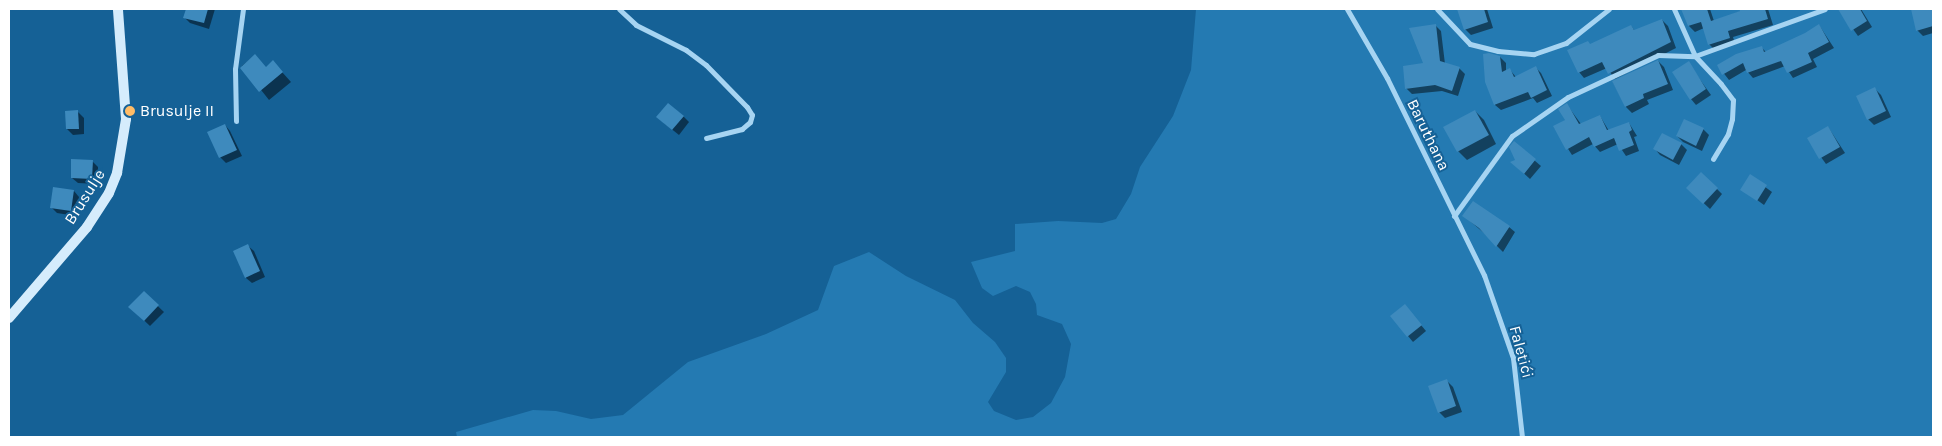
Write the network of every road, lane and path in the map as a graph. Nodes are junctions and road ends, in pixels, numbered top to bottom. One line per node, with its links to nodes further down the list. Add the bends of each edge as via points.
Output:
1 (118, 9): 15 (main road, Brusulje, via 126,119 117,173 109,193 87,227)
2 (243, 9): 10 (street, via 235,69)
3 (619, 9): 11 (street, via 636,25 686,50 706,65 752,115 742,129)
4 (1347, 9): 13 (street, Baruthana, via 1387,78)
5 (1437, 9): 6 (street, via 1470,44 1498,51 1534,54 1566,43)
6 (1609, 9)
7 (1674, 9): 9 (street)
8 (1825, 9): 9 (street)
9 (1696, 56): 12 (street, via 1732,100 1728,134); 13 (street, via 1658,55 1568,97 1512,136)
10 (236, 121)
11 (706, 138)
12 (1713, 159)
13 (1454, 216): 14 (street, Baruthana)
14 (1484, 275): 16 (street, Faletići, via 1513,358)
15 (9, 318)
16 (1522, 437)

